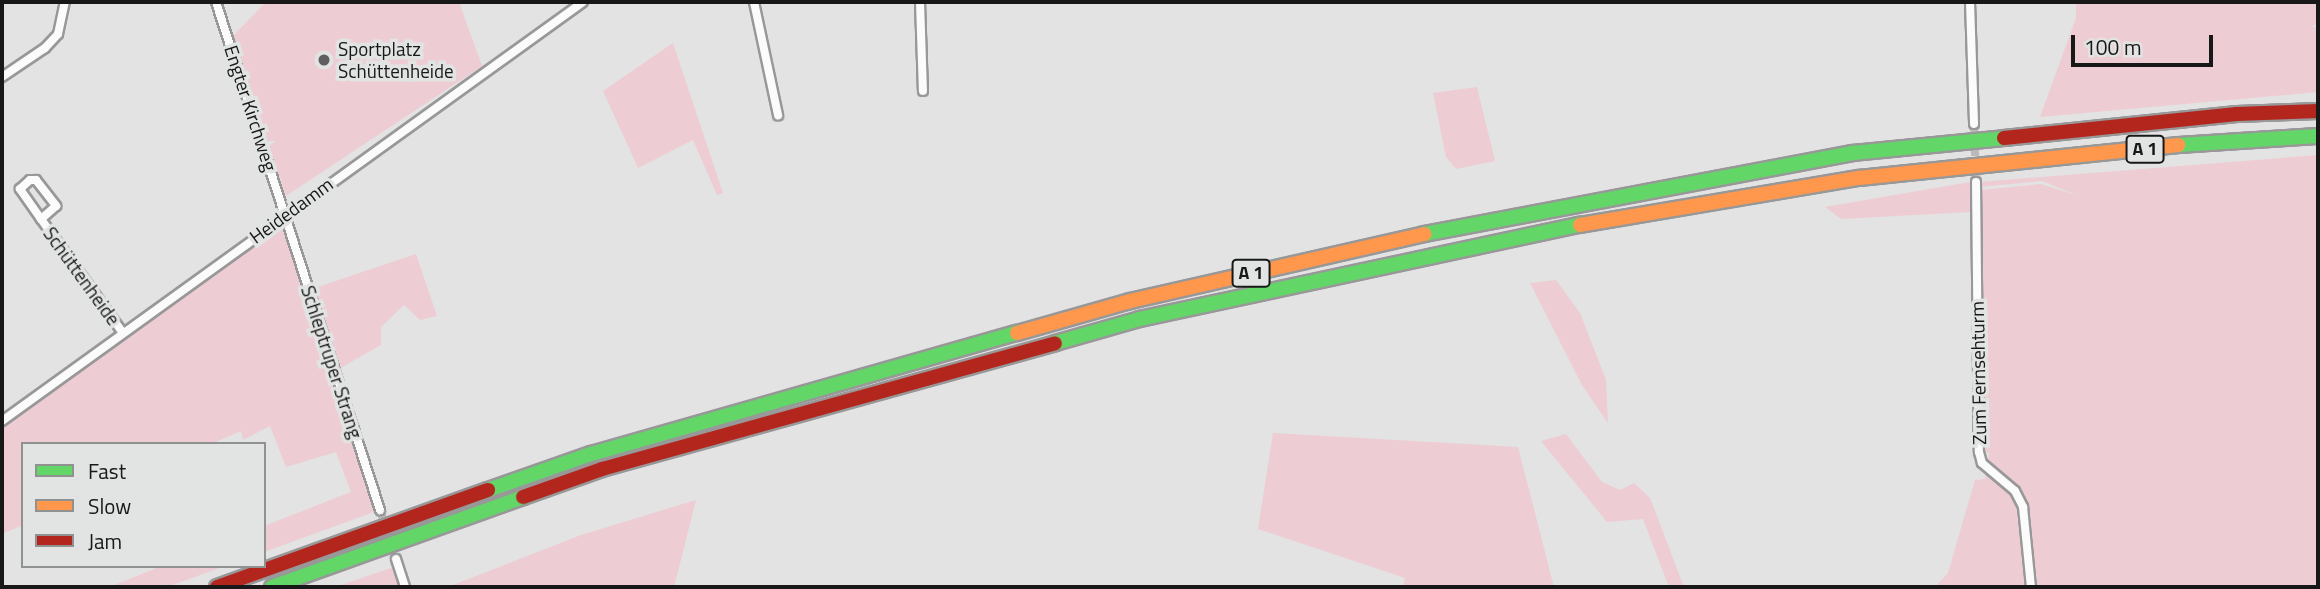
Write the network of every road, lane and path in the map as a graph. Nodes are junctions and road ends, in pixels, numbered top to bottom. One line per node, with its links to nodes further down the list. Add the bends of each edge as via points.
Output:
1 (65, 2): 7 (street, via 58,34 46,48)
2 (216, 2): 14 (street, Engter Kirchweg)
3 (583, 2): 14 (street, Heidedamm)
4 (754, 2): 10 (street)
5 (920, 2): 8 (street)
6 (1970, 2): 11 (street)
7 (2, 77)
8 (923, 91)
9 (2318, 111): 20 (highway, A 1, via 2237,114 1852,153 1496,217 1130,301 591,454)
10 (778, 115)
11 (1974, 124)
12 (2318, 135): 21 (highway, A 1, via 1859,178 1498,239 1140,319 615,465)
13 (1976, 182): 23 (street, Zum Fernsehturm, via 1979,452 1982,463 2015,491 2023,507)
14 (285, 215): 16 (street, Heidedamm); 18 (street, Schleptruper Strang)
15 (41, 219): 15 (street, Schüttenheide, via 55,206 36,180 30,180 20,189); 16 (street, Schüttenheide)
16 (123, 333): 17 (street, Heidedamm)
17 (2, 421)
18 (380, 510)
19 (396, 559): 22 (street)
20 (217, 587)
21 (272, 587)
22 (405, 587)
23 (2031, 587)

